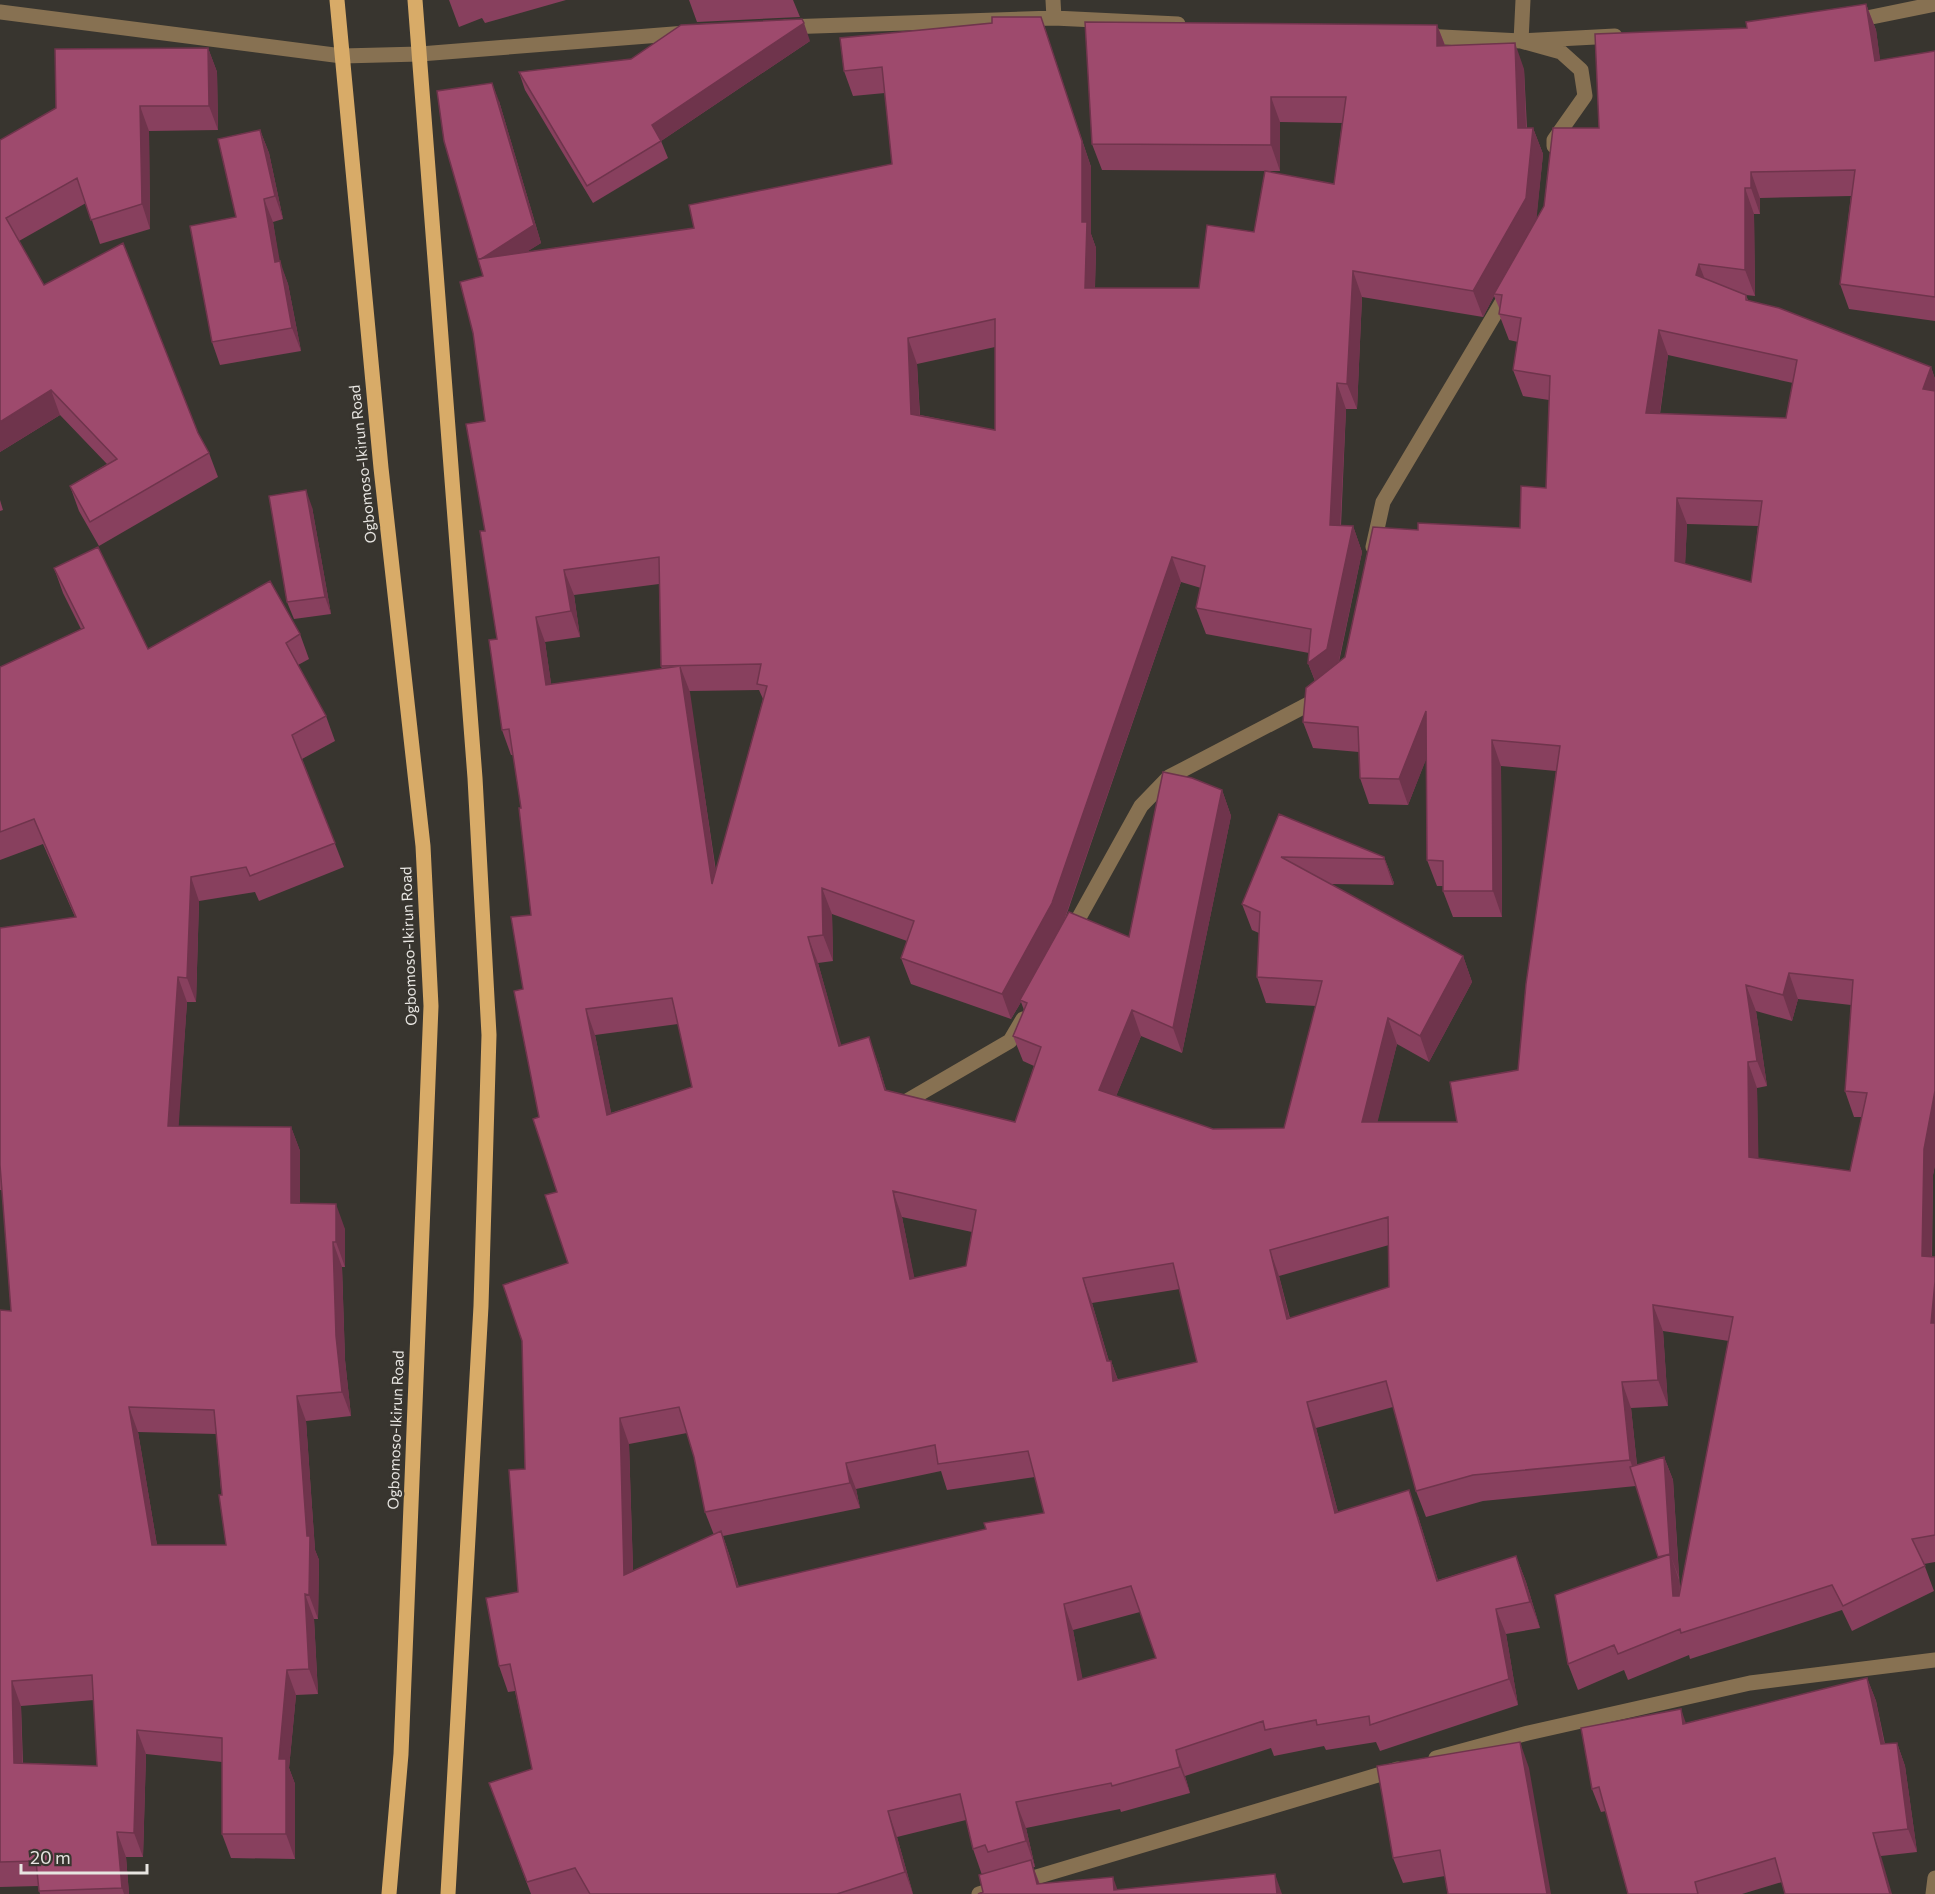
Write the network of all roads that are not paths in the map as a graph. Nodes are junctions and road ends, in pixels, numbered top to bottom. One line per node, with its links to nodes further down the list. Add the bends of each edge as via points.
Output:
1 (337, 0): 16 (main road, Ogbomoso-Ikirun Road)
2 (415, 0): 15 (main road)
3 (1053, 0): 7 (street)
4 (1523, 0): 14 (street)
5 (1935, 4): 8 (street)
6 (0, 12): 16 (street)
7 (1054, 18): 9 (street); 10 (street)
8 (1836, 23)
9 (1198, 25)
10 (767, 28)
11 (697, 32): 15 (street)
12 (1401, 35): 14 (street)
13 (1628, 36): 14 (street)
14 (1521, 41): 17 (street, via 1561,52 1581,70 1585,96 1554,140)
15 (420, 54): 16 (street); 27 (main road, via 475,778 489,1035 481,1306)
16 (342, 56): 26 (main road, Ogbomoso-Ikirun Road, via 381,468 423,846 431,1006 401,1754)
17 (1552, 162)
18 (1518, 275): 19 (street, via 1383,502)
19 (1370, 560)
20 (1337, 686): 21 (street, via 1313,704 1169,777 1140,806)
21 (1062, 950)
22 (1034, 1001): 23 (street, via 1010,1041)
23 (900, 1105)
24 (1935, 1660): 28 (street, via 1750,1683 1528,1733 1278,1803)
25 (1935, 1878): 29 (street)
26 (390, 1894)
27 (448, 1894)
28 (979, 1894)
29 (1933, 1894)

